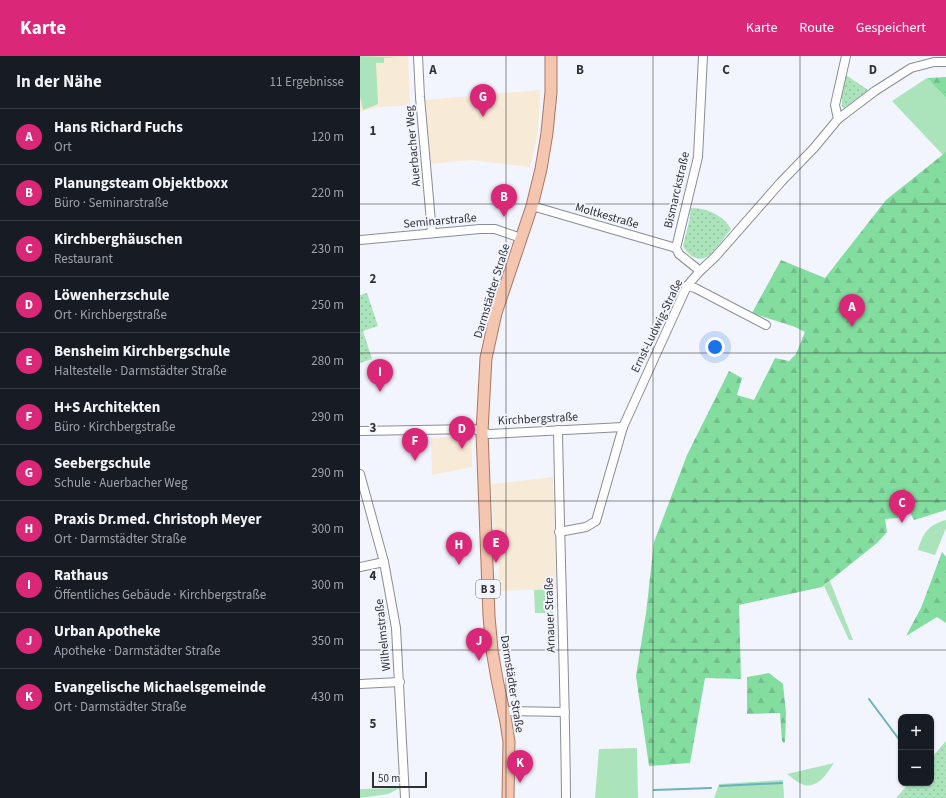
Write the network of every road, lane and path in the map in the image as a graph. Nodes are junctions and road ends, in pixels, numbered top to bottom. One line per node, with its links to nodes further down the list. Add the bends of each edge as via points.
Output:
1 (418, 56): 8 (street, Auerbacher Weg)
2 (551, 56): 7 (main road, Darmstädter Straße / B 3, via 547,133)
3 (703, 56): 11 (street, Bismarckstraße, via 698,157)
4 (846, 56): 6 (street, via 835,105)
5 (946, 62): 6 (street, Ernst-Ludwig-Straße, via 934,62 911,68)
6 (838, 119): 12 (street, Ernst-Ludwig-Straße, via 716,256)
7 (532, 206): 9 (main road, Darmstädter Straße / B 3); 11 (street, Moltkestraße)
8 (432, 233): 9 (street, Seminarstraße, via 495,229); 10 (street, Seminarstraße)
9 (521, 238): 18 (main road, Darmstädter Straße / B 3, via 496,313 486,358)
10 (360, 240)
11 (676, 248): 12 (street, via 679,254)
12 (700, 270): 13 (street, Ernst-Ludwig-Straße)
13 (687, 286): 14 (street); 15 (street, Ernst-Ludwig-Straße)
14 (766, 325)
15 (623, 427): 16 (street, Kirchbergstraße); 20 (street, Ernst-Ludwig-Straße, via 596,521 579,529)
16 (558, 430): 18 (street, Kirchbergstraße, via 489,434); 20 (street, Arnauer Straße)
17 (360, 431): 18 (street, Kirchbergstraße, via 474,429)
18 (482, 432): 25 (main road, Darmstädter Straße / B 3, via 492,650)
19 (360, 474): 21 (street, Wilhelmstraße)
20 (559, 532): 26 (street, Arnauer Straße)
21 (384, 562): 22 (street); 23 (street, Wilhelmstraße, via 396,628)
22 (360, 567)
23 (400, 682): 24 (street); 27 (street, Wilhelmstraße)
24 (360, 684)
25 (504, 711): 26 (street); 28 (main road, Darmstädter Straße / B 3, via 509,742)
26 (565, 712): 29 (street, Arnauer Straße)
27 (405, 798)
28 (508, 798)
29 (566, 798)

